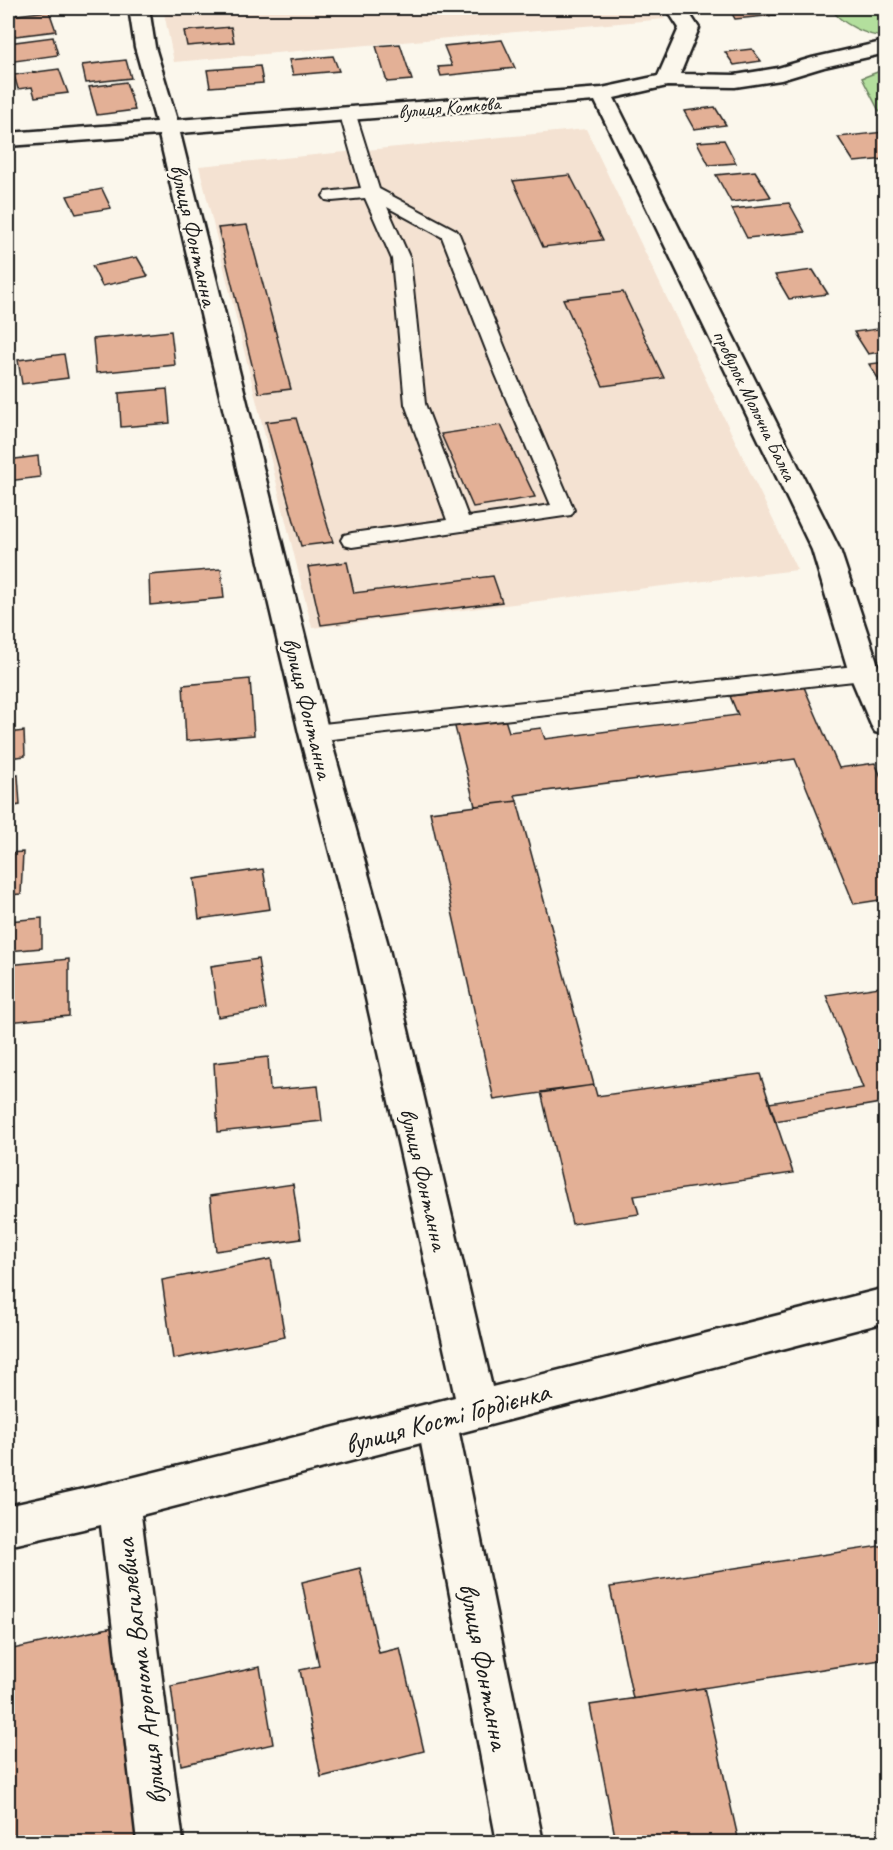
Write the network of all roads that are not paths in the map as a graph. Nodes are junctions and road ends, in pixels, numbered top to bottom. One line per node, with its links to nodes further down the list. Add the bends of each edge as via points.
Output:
1 (139, 8): 7 (street, вулиця Фонтанна, via 145,47)
2 (676, 8): 4 (street, via 689,28)
3 (885, 47): 4 (street, вулиця Комкова, via 781,74 747,79)
4 (667, 80): 5 (street, вулиця Комкова)
5 (602, 94): 6 (street, вулиця Комкова); 13 (street, провулок Молочна Балка, via 826,550)
6 (348, 115): 7 (street, вулиця Комкова); 9 (lane)
7 (168, 127): 8 (street, вулиця Комкова); 15 (street, вулиця Фонтанна)
8 (8, 140)
9 (371, 192): 10 (lane); 11 (lane, via 401,259 415,404); 11 (lane, via 450,234 564,510)
10 (332, 196)
11 (460, 525): 12 (lane)
12 (352, 540)
13 (864, 673): 14 (street, провулок Молочна Балка); 15 (lane)
14 (885, 725)
15 (314, 733): 17 (street, вулиця Фонтанна, via 371,945)
16 (885, 1305): 17 (street, вулиця Кості Гордієнка)
17 (477, 1408): 18 (street, вулиця Кості Гордієнка)
18 (436, 1419): 19 (street, вулиця Кості Гордієнка); 22 (street, вулиця Фонтанна)
19 (119, 1501): 20 (street, вулиця Кості Гордієнка); 21 (street, вулиця Агронома Вагилевича)
20 (8, 1526)
21 (160, 1842)
22 (520, 1842)

